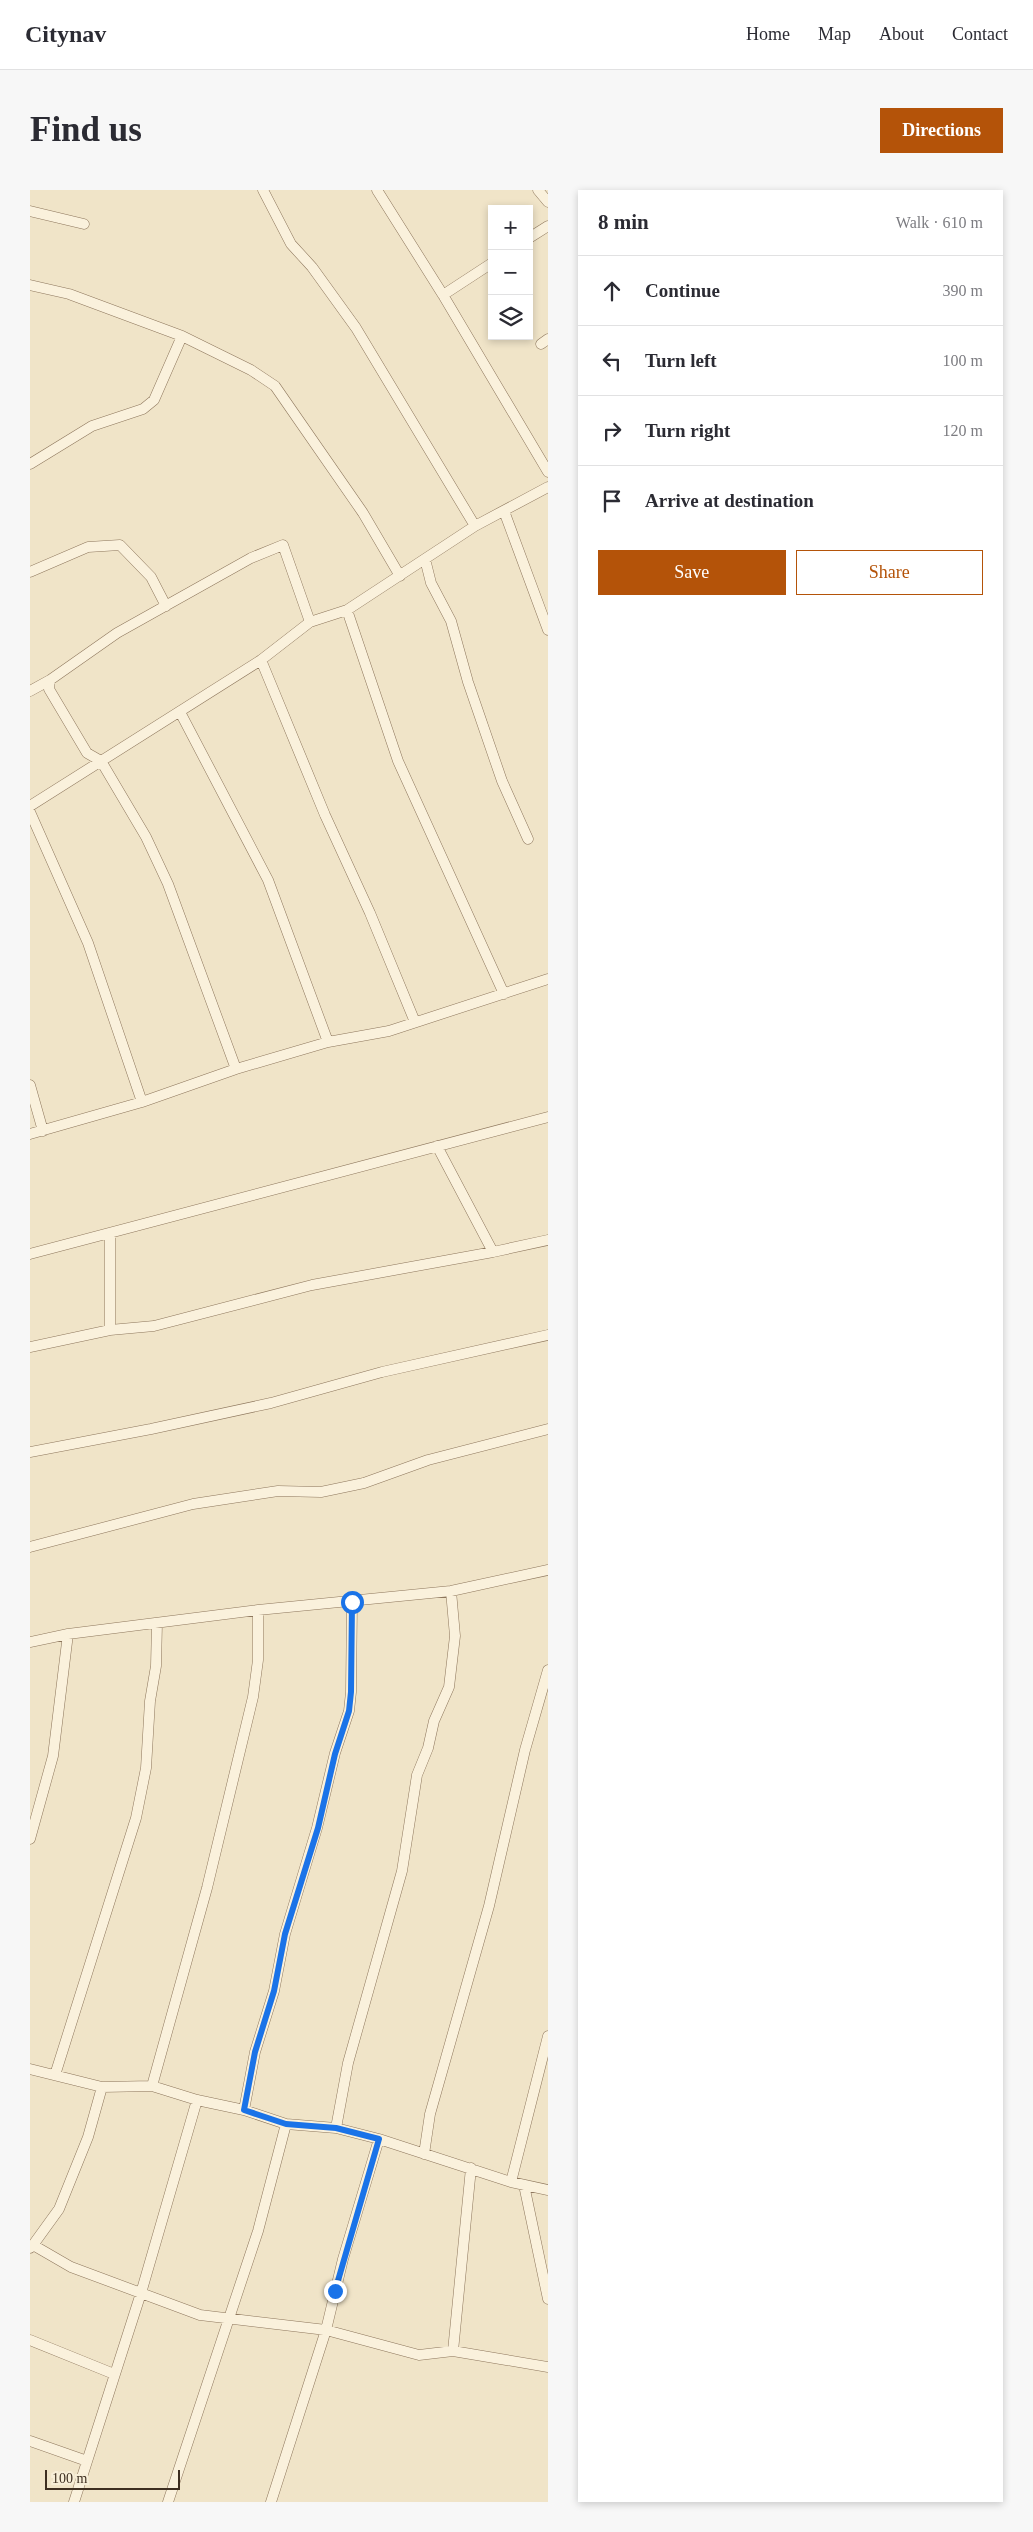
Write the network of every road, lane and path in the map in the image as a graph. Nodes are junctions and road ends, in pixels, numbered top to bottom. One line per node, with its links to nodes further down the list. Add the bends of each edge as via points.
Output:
1 (263, 190): 17 (street, via 291,244 312,267 356,328)
2 (377, 190): 11 (street)
3 (538, 190): 4 (street)
4 (548, 202)
5 (30, 211): 6 (street)
6 (84, 224)
7 (548, 226): 8 (street)
8 (533, 235)
9 (488, 266): 11 (street)
10 (30, 284): 12 (street, via 69,294)
11 (443, 295): 14 (street)
12 (182, 336): 13 (street, via 154,400 143,409 92,426); 20 (street, via 251,370 275,386 363,513)
13 (30, 464)
14 (548, 472)
15 (548, 487): 16 (street)
16 (504, 511): 17 (street); 24 (street)
17 (475, 526): 18 (street)
18 (425, 559): 20 (street); 32 (street, via 431,582 451,621 502,781)
19 (30, 572): 21 (street, via 88,547 120,545 151,577)
20 (400, 576): 22 (street)
21 (166, 606): 23 (street, via 251,558 283,545); 26 (street, via 117,633)
22 (347, 610): 23 (street); 34 (street, via 398,761)
23 (310, 622): 25 (street)
24 (548, 630)
25 (261, 660): 28 (street); 35 (street)
26 (50, 680): 27 (street); 29 (street, via 49,689 87,753)
27 (30, 691)
28 (180, 712): 29 (street); 36 (street, via 268,880)
29 (101, 761): 30 (street); 37 (street, via 132,811 168,884)
30 (30, 806)
31 (30, 812): 39 (street, via 88,943)
32 (528, 839)
33 (548, 979): 34 (street)
34 (504, 994): 35 (street)
35 (415, 1022): 36 (street, via 389,1031)
36 (328, 1042): 37 (street)
37 (236, 1069): 39 (street)
38 (30, 1085): 41 (street)
39 (142, 1102): 41 (street)
40 (548, 1117): 43 (street)
41 (43, 1131): 42 (street)
42 (30, 1134)
43 (437, 1146): 44 (street); 46 (street)
44 (110, 1234): 47 (street); 48 (street)
45 (548, 1240): 46 (street)
46 (493, 1252): 48 (street, via 312,1285 154,1326)
47 (30, 1254)
48 (110, 1330): 50 (street)
49 (548, 1335): 52 (street, via 382,1372 271,1403)
50 (30, 1347)
51 (548, 1429): 53 (street, via 428,1460 364,1483 321,1492 278,1491 193,1504)
52 (30, 1452)
53 (30, 1547)
54 (548, 1570): 55 (street)
55 (451, 1591): 56 (street); 71 (street, via 454,1636 449,1687 417,1775 402,1871 348,2063)
56 (352, 1602): 57 (street); 69 (street, via 349,1711 285,1934)
57 (258, 1610): 58 (street); 66 (street, via 258,1660 253,1698 207,1888)
58 (158, 1623): 59 (street); 65 (street, via 146,1768 136,1818)
59 (68, 1634): 60 (street); 62 (street, via 53,1756)
60 (30, 1642)
61 (548, 1670): 73 (street, via 525,1750 489,1906 430,2114)
62 (30, 1839)
63 (548, 2036): 75 (street)
64 (30, 2069): 65 (street)
65 (54, 2075): 67 (street)
66 (152, 2086): 67 (street); 68 (street)
67 (102, 2087): 78 (street, via 88,2137 60,2209)
68 (197, 2100): 69 (street); 79 (street)
69 (244, 2110): 70 (street)
70 (286, 2124): 71 (street); 81 (street)
71 (336, 2128): 72 (street)
72 (379, 2139): 73 (street); 82 (street)
73 (424, 2154): 74 (street)
74 (471, 2168): 75 (street); 84 (street)
75 (511, 2182): 76 (street)
76 (524, 2185): 77 (street); 80 (street)
77 (548, 2190)
78 (31, 2247): 79 (street, via 71,2267)
79 (141, 2293): 81 (street, via 200,2315); 86 (street)
80 (548, 2299)
81 (230, 2320): 82 (street); 90 (street)
82 (326, 2330): 84 (street, via 419,2355); 91 (street)
83 (30, 2340): 86 (street)
84 (453, 2351): 85 (street)
85 (548, 2367)
86 (114, 2374): 88 (street)
87 (30, 2441): 88 (street)
88 (87, 2461): 89 (street)
89 (74, 2502)
90 (168, 2502)
91 (271, 2502)

